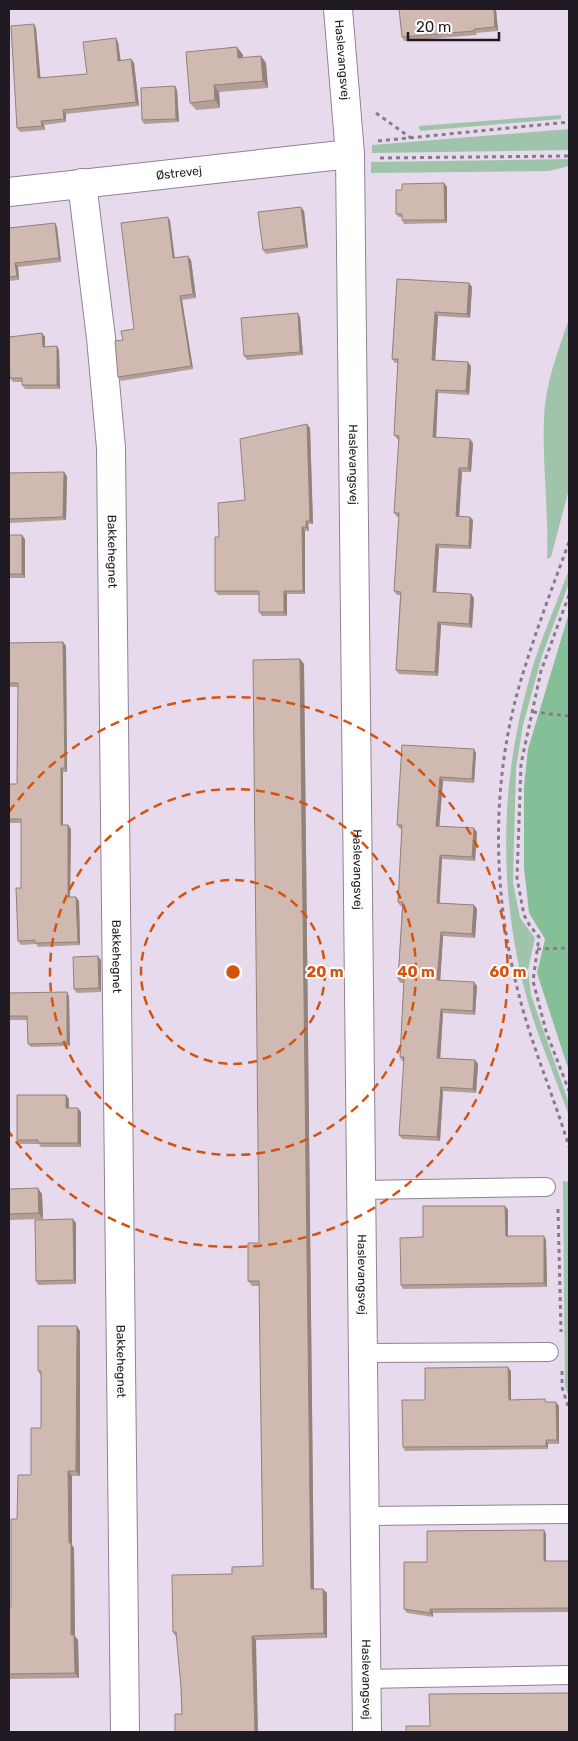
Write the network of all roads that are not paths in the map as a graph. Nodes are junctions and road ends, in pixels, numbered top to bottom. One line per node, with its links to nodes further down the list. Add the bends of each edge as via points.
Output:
1 (338, 9): 2 (street, Haslevangsvej)
2 (349, 149): 3 (street, Østrevej); 5 (street, Haslevangsvej)
3 (82, 183): 4 (street, Østrevej); 13 (street, Bakkehegnet, via 111,448)
4 (9, 192)
5 (361, 1190): 6 (lane); 8 (street, Haslevangsvej)
6 (552, 1193)
7 (549, 1352): 8 (lane)
8 (364, 1354): 10 (street, Haslevangsvej)
9 (569, 1514): 10 (lane)
10 (366, 1516): 12 (street, Haslevangsvej)
11 (569, 1676): 12 (lane)
12 (366, 1680): 14 (street, Haslevangsvej)
13 (126, 1732)
14 (367, 1732)

